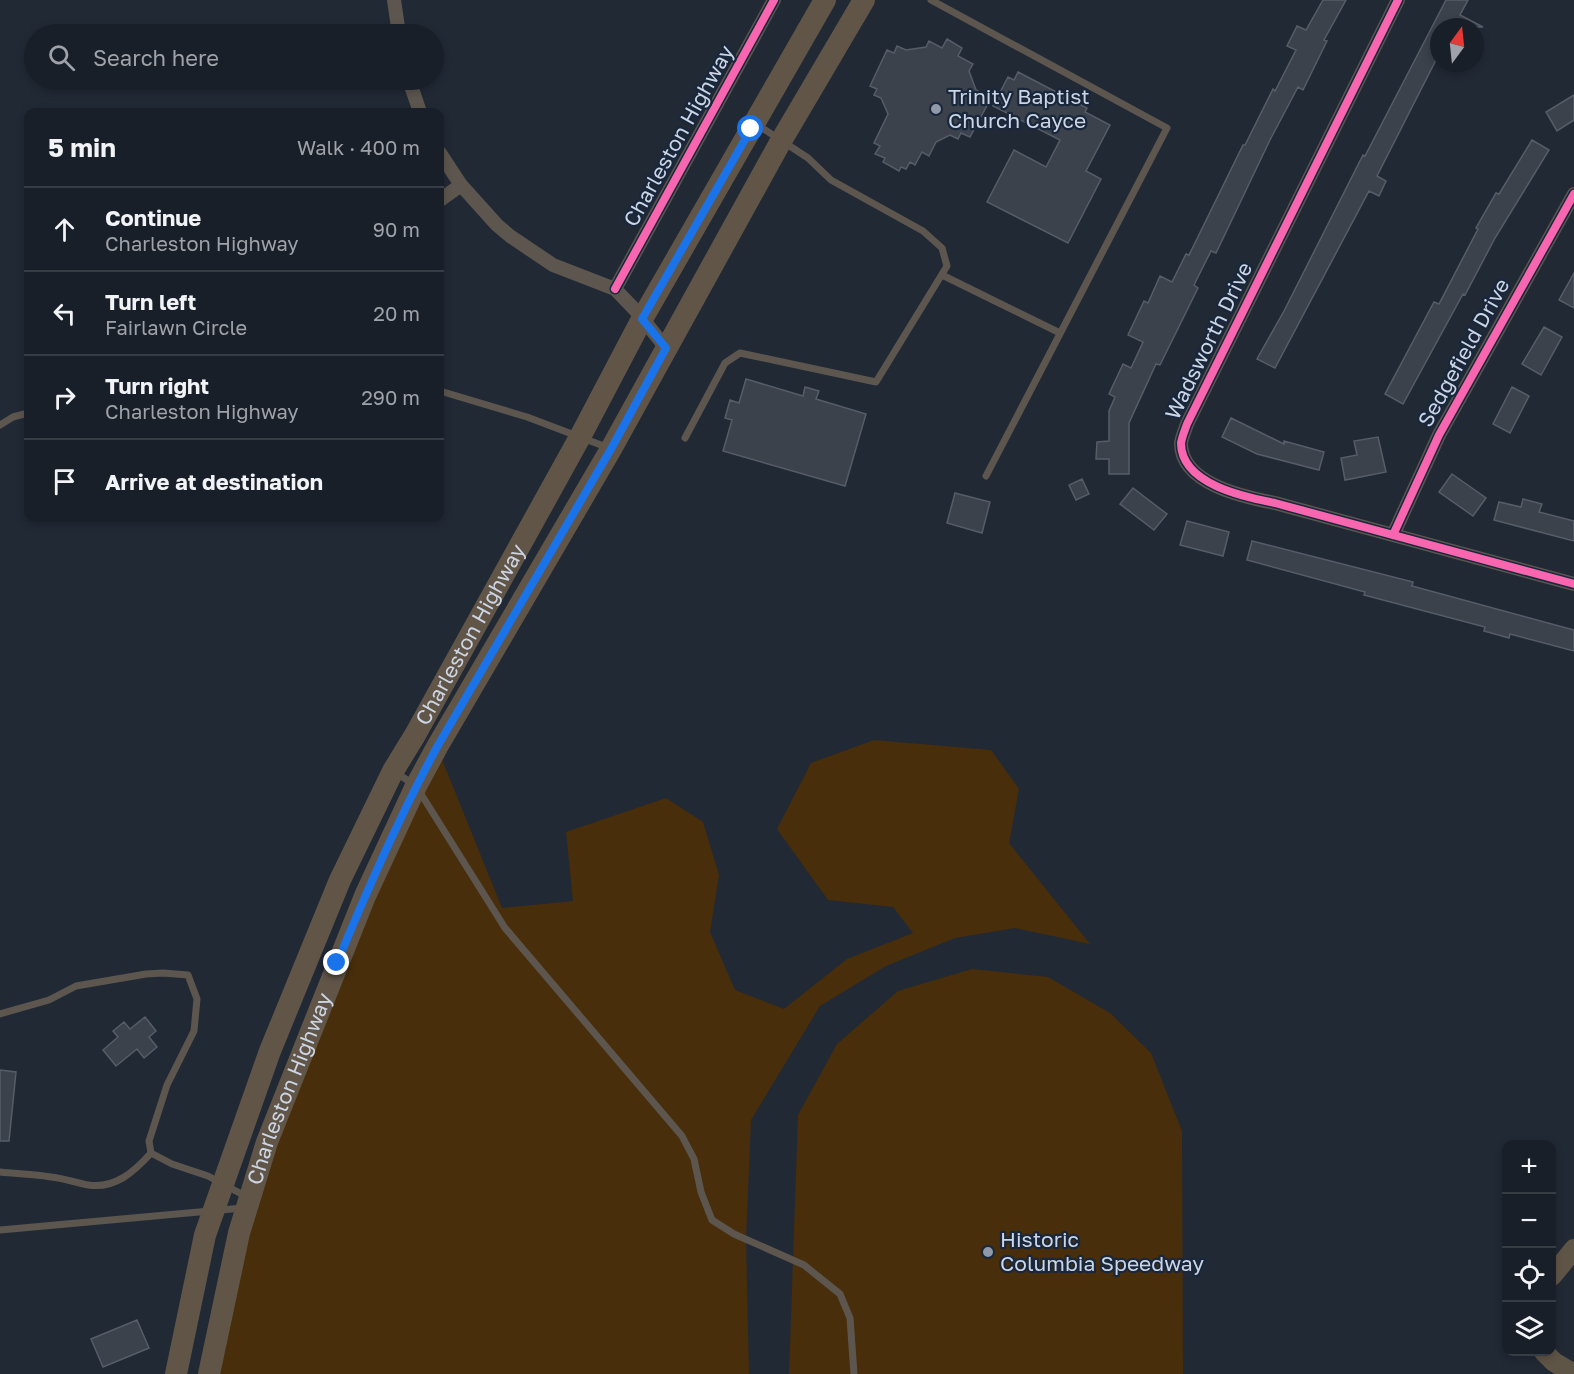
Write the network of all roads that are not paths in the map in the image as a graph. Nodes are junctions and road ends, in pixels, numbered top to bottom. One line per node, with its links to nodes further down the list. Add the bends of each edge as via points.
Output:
1 (394, 0): 7 (street)
2 (774, 0): 17 (street, Charleston Highway)
3 (825, 0): 10 (main road, Charleston Highway)
4 (864, 0): 11 (main road, Charleston Highway)
5 (931, 0): 19 (lane, via 1167,128)
6 (1398, 0): 28 (street, Wadsworth Drive, via 1186,424 1181,442 1184,458 1197,476 1229,491)
7 (398, 24)
8 (412, 90): 9 (street)
9 (419, 108)
10 (754, 123): 11 (lane); 18 (main road, Charleston Highway)
11 (781, 141): 16 (lane, via 808,158 831,180 923,231 942,248 947,266); 20 (main road, Charleston Highway)
12 (444, 159): 13 (street)
13 (461, 185): 15 (street); 17 (street, via 496,225 538,256)
14 (1574, 194): 28 (street, Sedgefield Drive, via 1439,435)
15 (444, 197)
16 (942, 274): 19 (lane); 25 (lane, via 876,382 740,353 725,363)
17 (615, 289): 18 (street)
18 (642, 319): 20 (street); 24 (main road, Charleston Highway)
19 (1060, 333): 27 (lane)
20 (666, 348): 26 (main road, Charleston Highway)
21 (444, 392): 24 (lane)
22 (24, 414): 23 (lane)
23 (0, 425)
24 (580, 437): 26 (lane); 30 (main road, Charleston Highway)
25 (685, 438)
26 (611, 449): 31 (main road, Charleston Highway)
27 (986, 476)
28 (1393, 535): 29 (street, Wadsworth Drive)
29 (1574, 584)
30 (393, 771): 31 (lane); 35 (main road, Charleston Highway, via 316,938 270,1052)
31 (416, 786): 36 (main road, Charleston Highway, via 337,963); 44 (lane, via 505,928 682,1136 694,1159 711,1220 804,1265 840,1294 850,1318)
32 (0, 1014): 33 (lane, via 49,1000 76,986 146,974 188,975 197,999 194,1031 167,1085 150,1141)
33 (151, 1153): 34 (lane, via 136,1170 109,1185); 35 (lane)
34 (0, 1173)
35 (224, 1185): 36 (lane); 37 (main road, Charleston Highway)
36 (247, 1203): 37 (lane); 43 (main road, Charleston Highway)
37 (214, 1211): 38 (lane); 42 (main road, Charleston Highway, via 205,1235)
38 (0, 1230)
39 (1574, 1249): 40 (street)
40 (1556, 1270)
41 (1548, 1356): 45 (street)
42 (176, 1374)
43 (209, 1374)
44 (854, 1374)
45 (1574, 1374)

